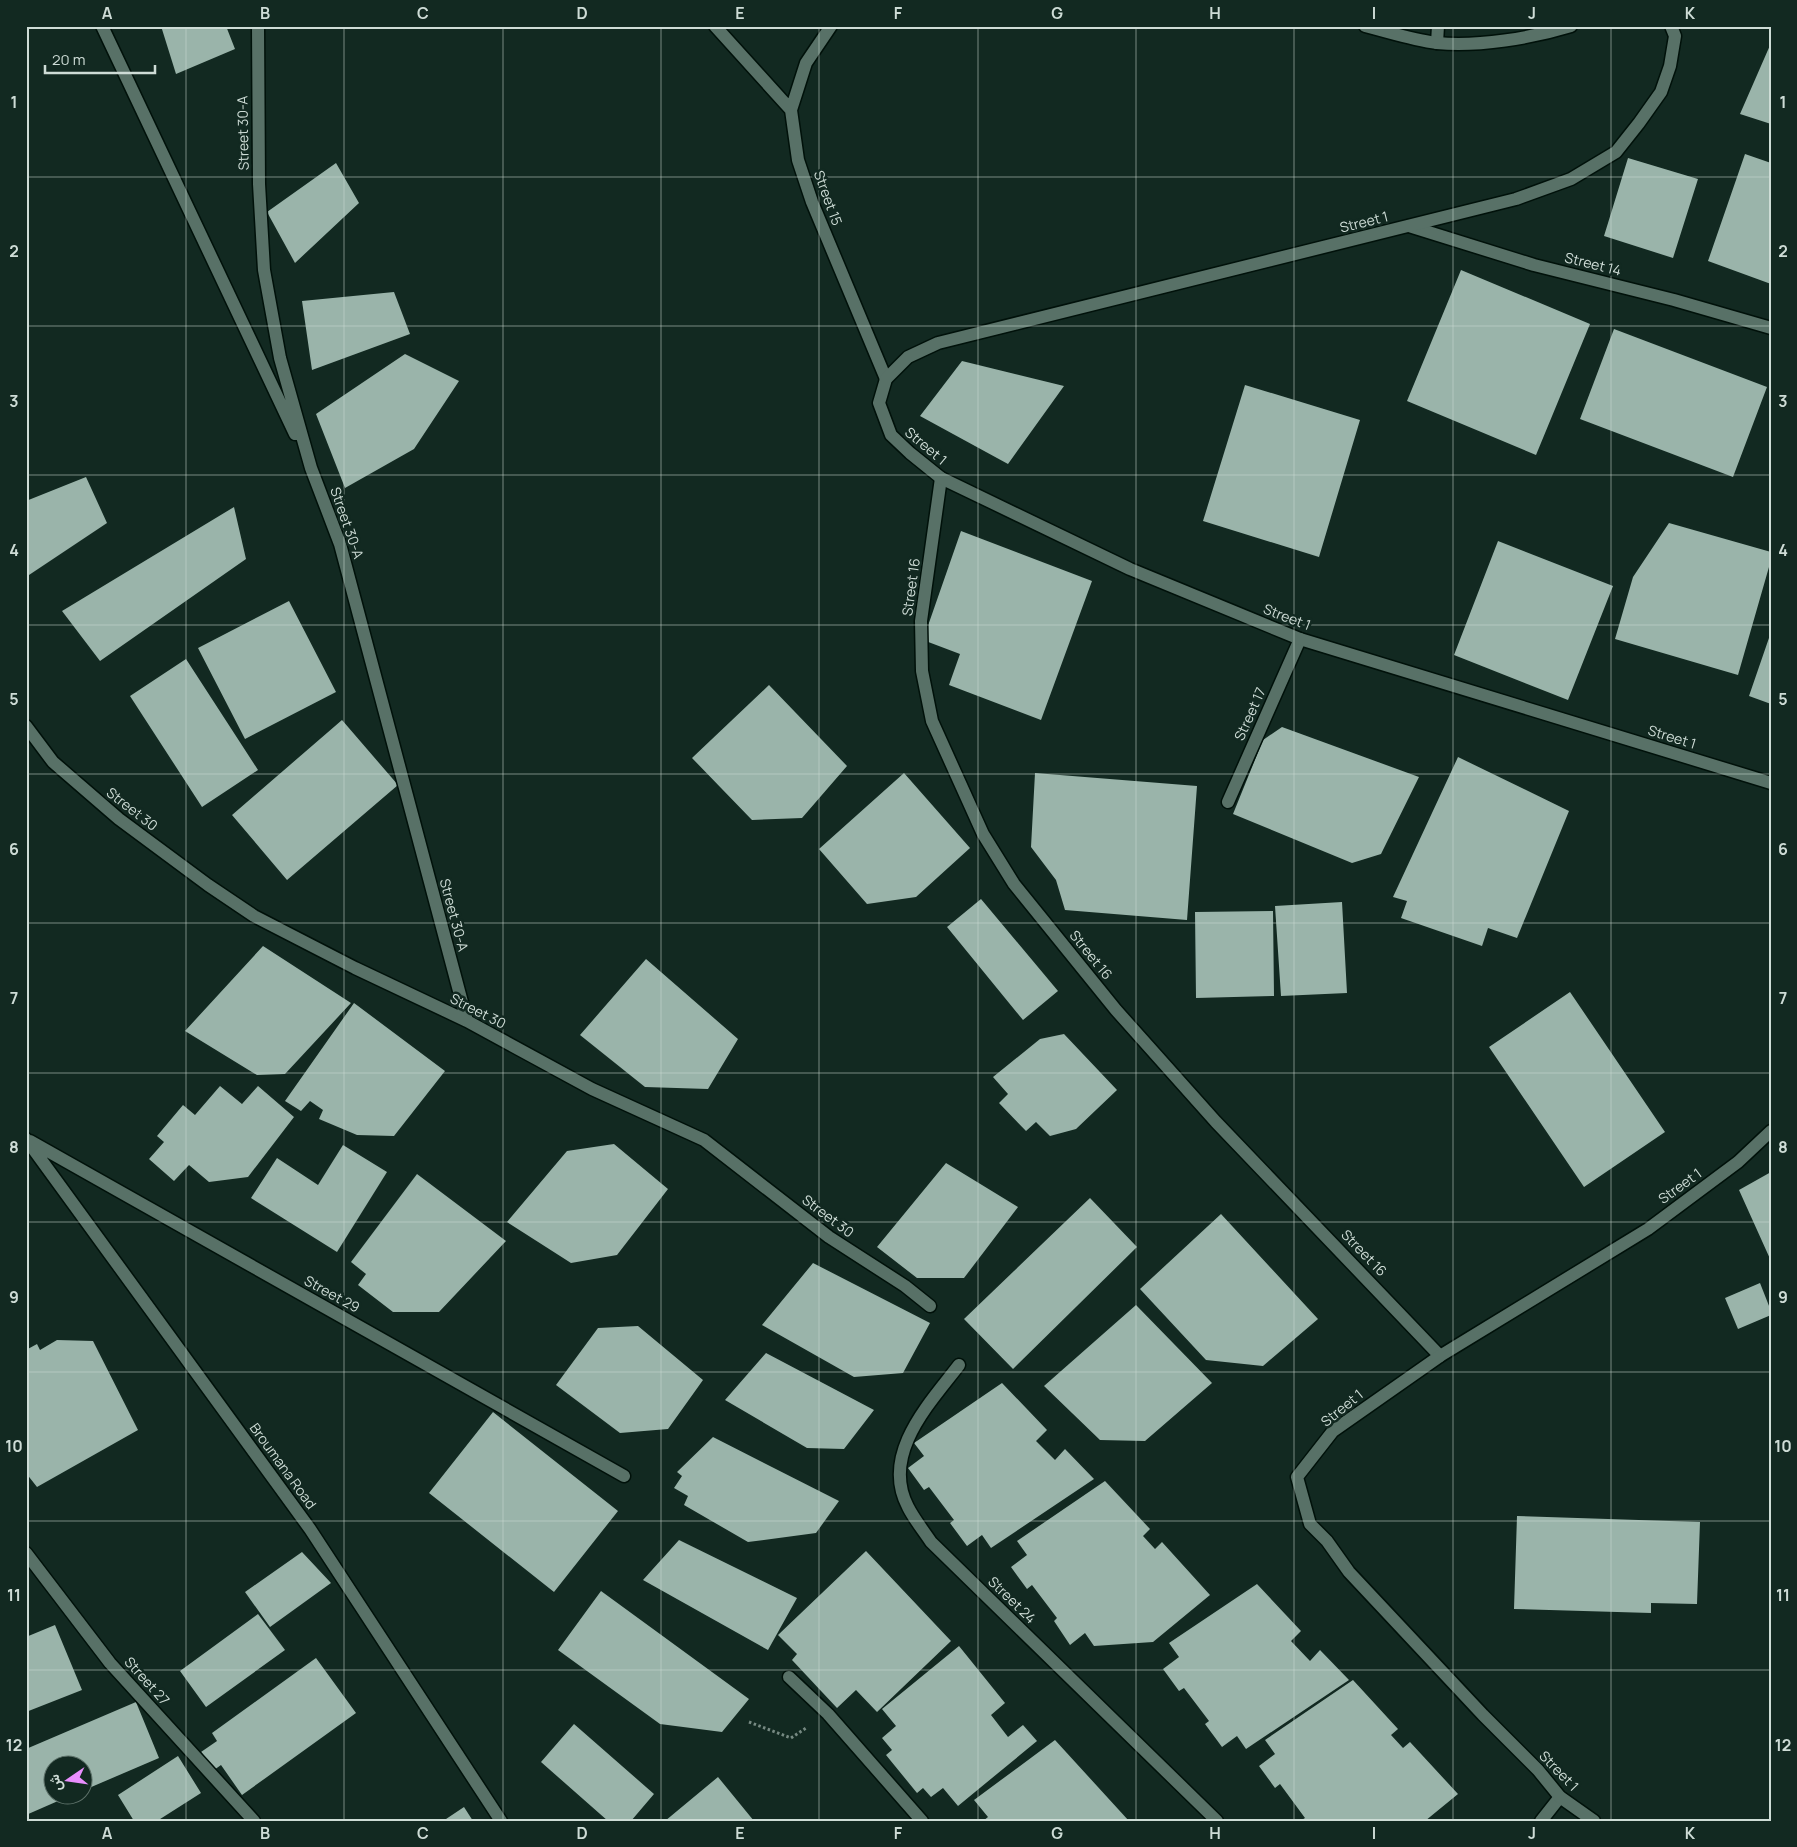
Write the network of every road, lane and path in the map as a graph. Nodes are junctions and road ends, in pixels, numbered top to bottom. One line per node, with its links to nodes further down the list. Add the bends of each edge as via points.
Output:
1 (102, 26): 14 (street)
2 (258, 26): 14 (street, Street 30-A, via 259,184 264,270 280,358)
3 (715, 26): 10 (street)
4 (830, 26): 10 (street, Street 15, via 806,63)
5 (1365, 26): 9 (street)
6 (1438, 26): 9 (street)
7 (1571, 26): 9 (street, via 1546,34 1496,41)
8 (1672, 26): 11 (street, Street 1, via 1675,36 1661,92 1616,152 1571,179 1516,199)
9 (1437, 43)
10 (791, 110): 13 (street, Street 15, via 798,160 812,202)
11 (1409, 226): 12 (street, Street 14, via 1534,265); 13 (street, Street 1, via 938,343 908,356)
12 (1771, 328)
13 (886, 379): 15 (street, Street 1, via 879,403 891,435)
14 (311, 468): 20 (street, Street 30-A, via 340,544)
15 (941, 478): 16 (street, Street 1, via 1130,569); 24 (street, Street 16, via 921,621 922,671 932,721 983,834 1014,884 1116,1010 1216,1122)
16 (1300, 639): 18 (street, Street 1); 19 (street, Street 17)
17 (26, 726): 20 (street, Street 30, via 53,762 119,819 254,916)
18 (1771, 783)
19 (1228, 802)
20 (467, 1022): 23 (street, Street 30, via 592,1089 704,1140 829,1238 905,1286)
21 (1771, 1131): 24 (street, Street 1, via 1738,1162 1648,1229)
22 (26, 1139): 26 (street, Street 29); 33 (street, Broumana Road, via 310,1529)
23 (930, 1306)
24 (1440, 1356): 31 (street, Street 1, via 1333,1430 1297,1477 1310,1524 1349,1572)
25 (959, 1365): 35 (street, Street 24, via 920,1415 907,1440 900,1467 907,1506 931,1542)
26 (624, 1476)
27 (26, 1553): 32 (street, Street 27, via 110,1662)
28 (789, 1677): 29 (street)
29 (828, 1714): 30 (path, via 791,1738); 34 (street)
30 (749, 1722)
31 (1560, 1797): 36 (street); 37 (street, Street 1)
32 (248, 1818)
33 (501, 1821)
34 (922, 1821)
35 (1217, 1821)
36 (1541, 1821)
37 (1594, 1821)

